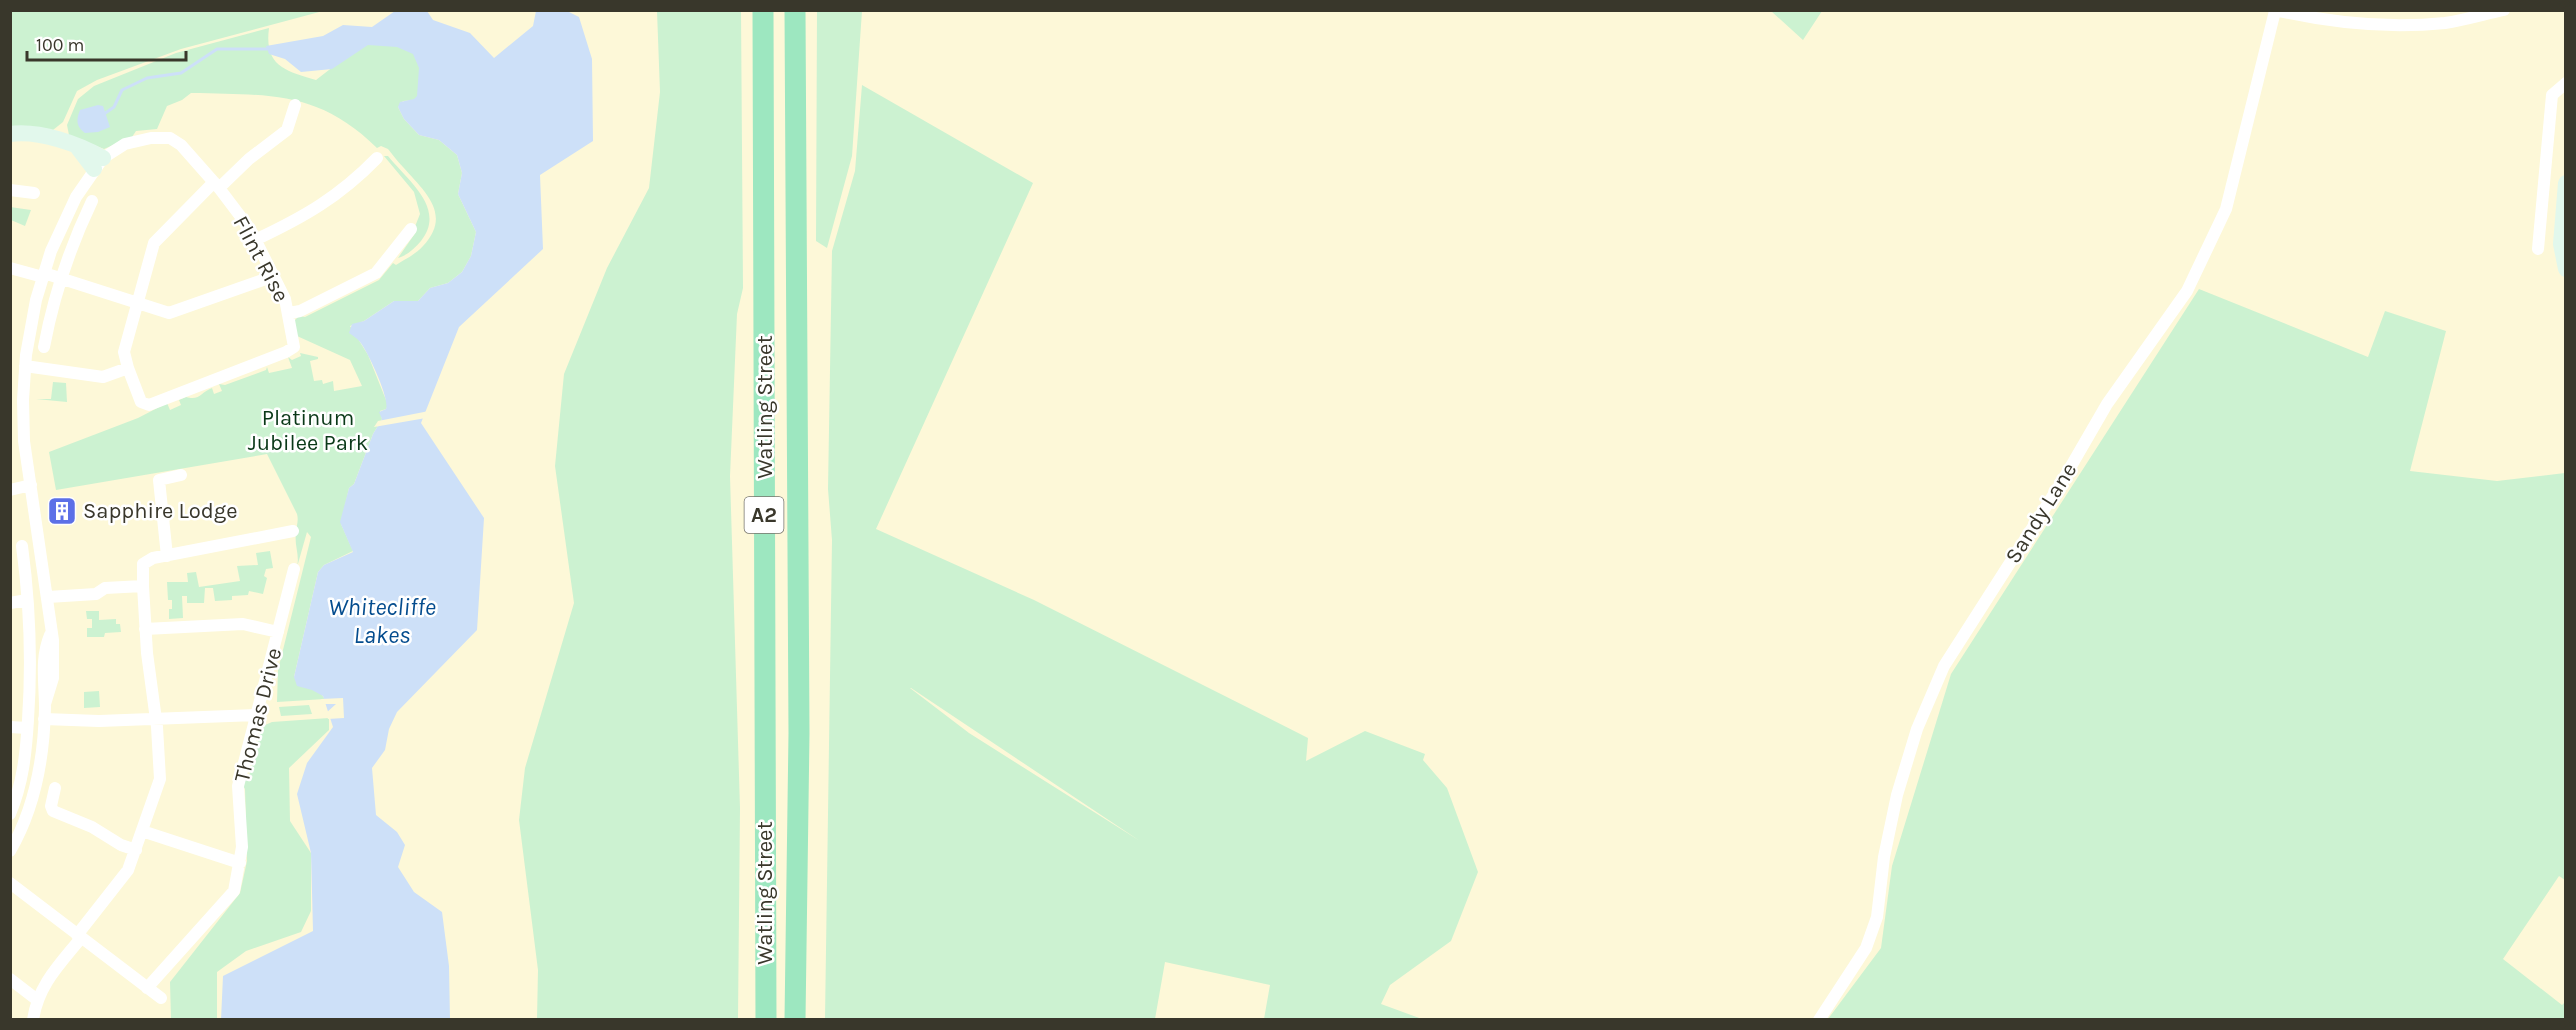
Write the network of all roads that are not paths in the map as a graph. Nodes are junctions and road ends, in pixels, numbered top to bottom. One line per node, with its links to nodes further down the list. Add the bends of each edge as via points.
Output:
1 (764, 10): 63 (highway, Watling Street / A2)
2 (795, 10): 9 (highway, Watling Street / A2)
3 (802, 10): 9 (highway)
4 (2504, 10): 6 (street)
5 (2275, 11): 6 (street, via 2328,22 2385,26 2445,23); 64 (street, Sandy Lane, via 2226,209 2187,291 2107,404 1944,666 1917,729 1897,795 1876,917 1866,948)
6 (2475, 14)
7 (2565, 83): 20 (street, via 2552,95)
8 (295, 105): 14 (street, via 287,130)
9 (795, 117): 61 (highway, Watling Street / A2, via 799,733)
10 (10, 134): 12 (street, via 49,136 78,148)
11 (377, 158): 19 (street, via 350,186 339,189 322,206)
12 (98, 163): 14 (street, Flint Rise, via 133,142 168,138 181,145); 23 (street, via 66,216)
13 (2565, 183): 22 (street, via 2561,244)
14 (216, 185): 19 (street, Flint Rise); 26 (street, via 154,243 138,294)
15 (10, 190): 16 (street)
16 (34, 193)
17 (92, 201): 25 (street)
18 (411, 229): 27 (street, via 376,273)
19 (255, 240): 24 (street, Flint Rise)
20 (2538, 249)
21 (10, 268): 23 (street)
22 (2565, 269)
23 (43, 275): 25 (street); 29 (street)
24 (274, 276): 26 (street, via 171,313); 27 (street, Flint Rise)
25 (60, 278): 26 (street); 28 (street)
26 (139, 305): 30 (street, via 124,352)
27 (290, 313): 30 (street, Flint Rise, via 294,346 286,352 150,405 141,402)
28 (44, 347)
29 (25, 366): 30 (street, via 103,377); 32 (street, via 23,424)
30 (128, 368)
31 (181, 475): 36 (street, via 159,480)
32 (31, 485): 33 (street); 39 (street)
33 (10, 490)
34 (293, 531): 36 (street)
35 (22, 546): 40 (street)
36 (167, 556): 38 (street, via 143,564)
37 (294, 569): 43 (street, Thomas Drive)
38 (143, 586): 39 (street); 42 (street)
39 (48, 597): 45 (street, via 53,678)
40 (27, 600): 41 (street); 48 (street, via 32,679)
41 (10, 603)
42 (145, 629): 43 (street, via 245,624); 46 (street)
43 (278, 632): 44 (street, Thomas Drive)
44 (257, 715): 46 (street); 54 (street, Thomas Drive, via 238,786)
45 (44, 719): 46 (street); 53 (street, via 32,804)
46 (155, 719): 51 (street, via 160,779)
47 (10, 727): 48 (street)
48 (27, 728): 50 (street, via 24,768)
49 (55, 788): 52 (street, via 53,811)
50 (10, 814)
51 (142, 831): 52 (street); 54 (street)
52 (136, 850): 56 (street, via 128,870)
53 (10, 851)
54 (240, 863): 58 (street, Thomas Drive, via 234,891)
55 (10, 884): 56 (street)
56 (79, 936): 58 (street); 60 (street)
57 (10, 979): 60 (street)
58 (147, 988): 59 (street)
59 (161, 998)
60 (36, 999): 62 (street)
61 (795, 1017)
62 (33, 1020)
63 (766, 1020)
64 (1819, 1020)

